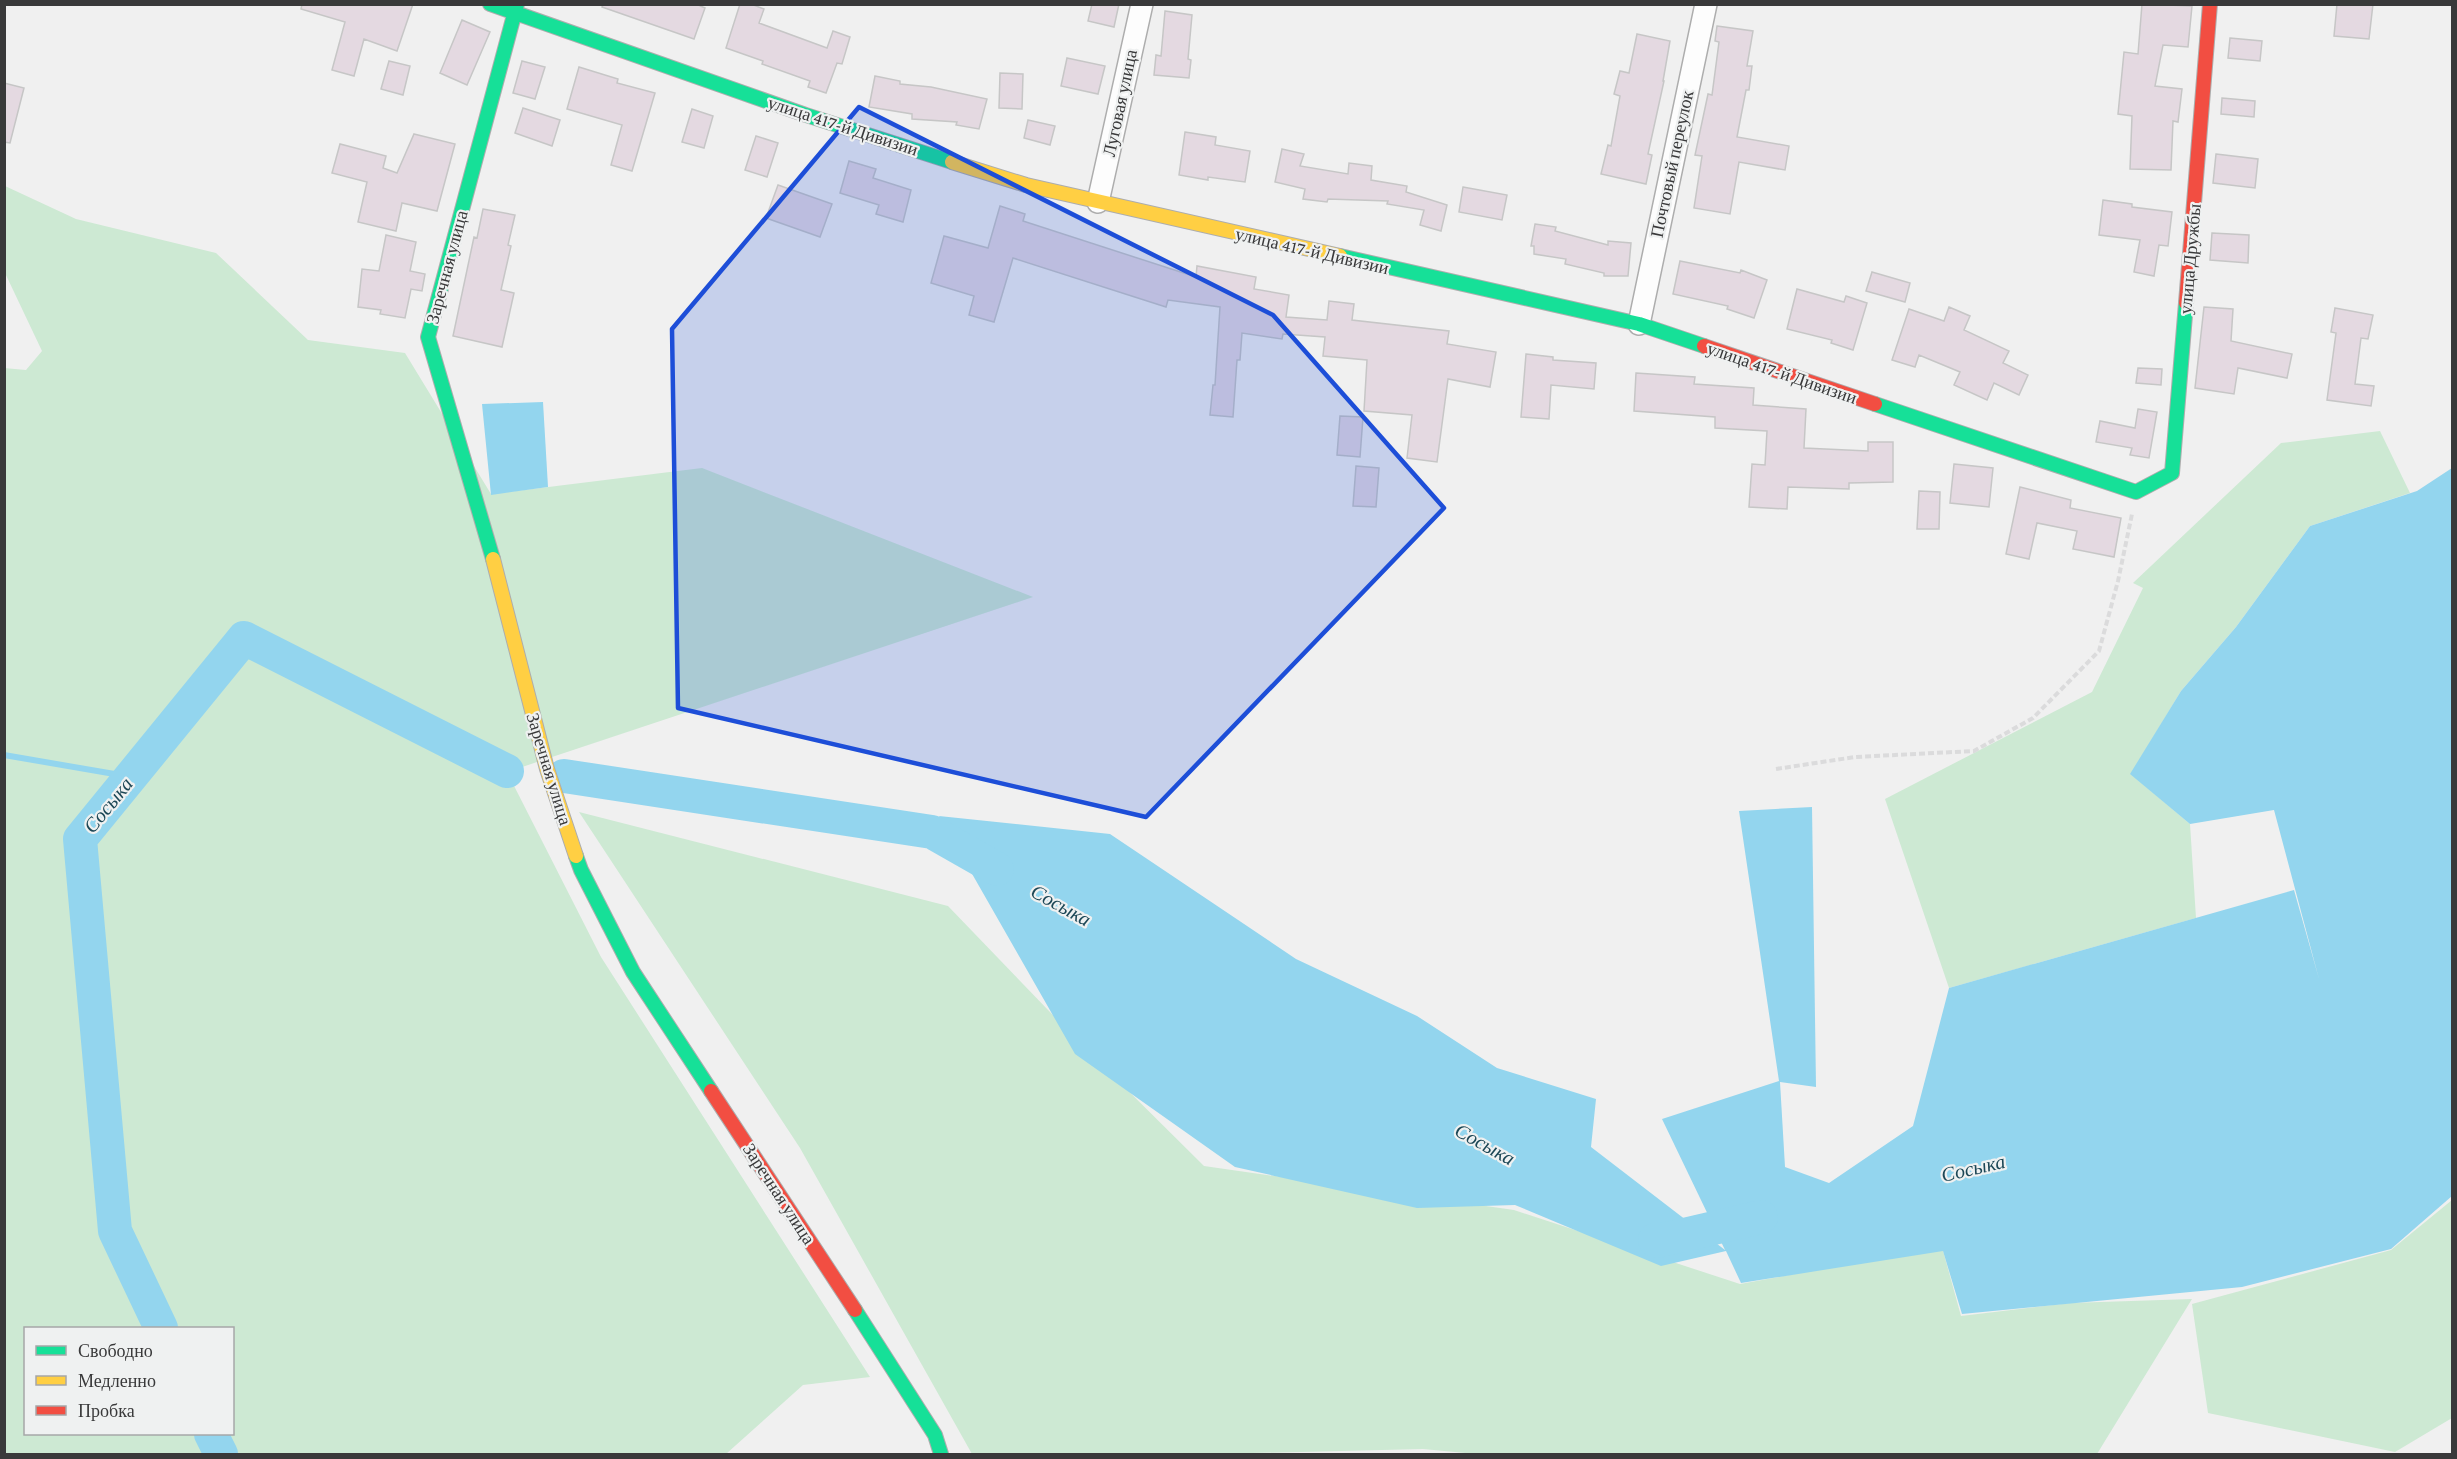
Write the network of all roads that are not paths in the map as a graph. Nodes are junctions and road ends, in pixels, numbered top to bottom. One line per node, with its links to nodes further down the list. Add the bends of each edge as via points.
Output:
1 (490, 4): 5 (street, улица 417-й Дивизии)
2 (1142, 4): 6 (street, Луговая улица)
3 (1706, 4): 7 (street, Почтовый переулок)
4 (2210, 4): 8 (street, улица Дружбы, via 2172,474)
5 (515, 9): 6 (street, улица 417-й Дивизии, via 806,115 1026,185); 9 (street, Заречная улица, via 428,337 491,550 547,769 581,870 633,972 882,1351 935,1435)
6 (1098, 202): 7 (street, улица 417-й Дивизии)
7 (1639, 324): 8 (street, улица 417-й Дивизии)
8 (2136, 492)
9 (940, 1455)

